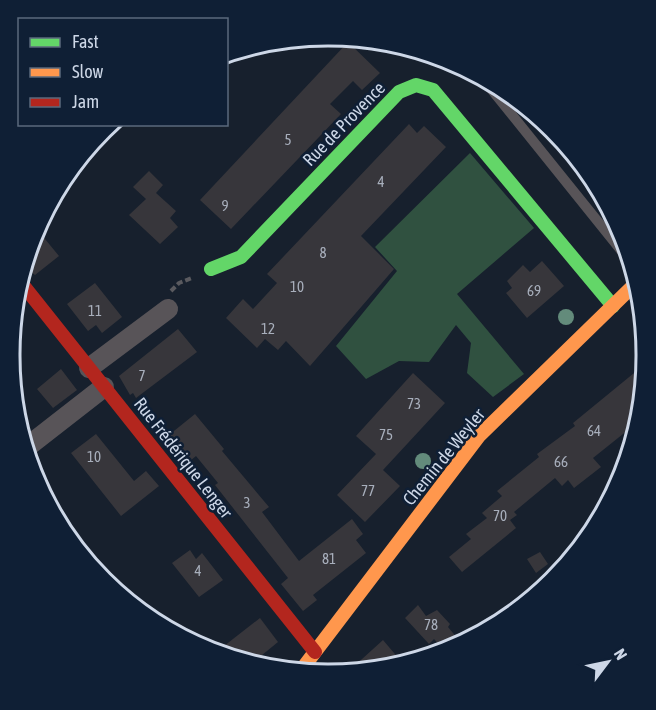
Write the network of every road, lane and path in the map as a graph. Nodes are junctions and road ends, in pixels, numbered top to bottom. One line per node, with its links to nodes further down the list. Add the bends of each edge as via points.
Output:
1 (497, 97): 2 (lane)
2 (615, 243)
3 (211, 269): 6 (street, Rue de Provence, via 241,257 399,92 418,84 433,90); 7 (path, via 179,283 172,290)
4 (26, 289): 8 (street, Rue Frédérique Lenger)
5 (630, 291): 6 (street, Chemin de Weyler)
6 (613, 306): 11 (street, Chemin de Weyler, via 479,436)
7 (168, 309): 8 (street)
8 (88, 368): 9 (street, Rue Frédérique Lenger)
9 (104, 387): 10 (street); 11 (street, Rue Frédérique Lenger)
10 (32, 443)
11 (315, 652): 12 (street, Chemin de Weyler)
12 (307, 663)

